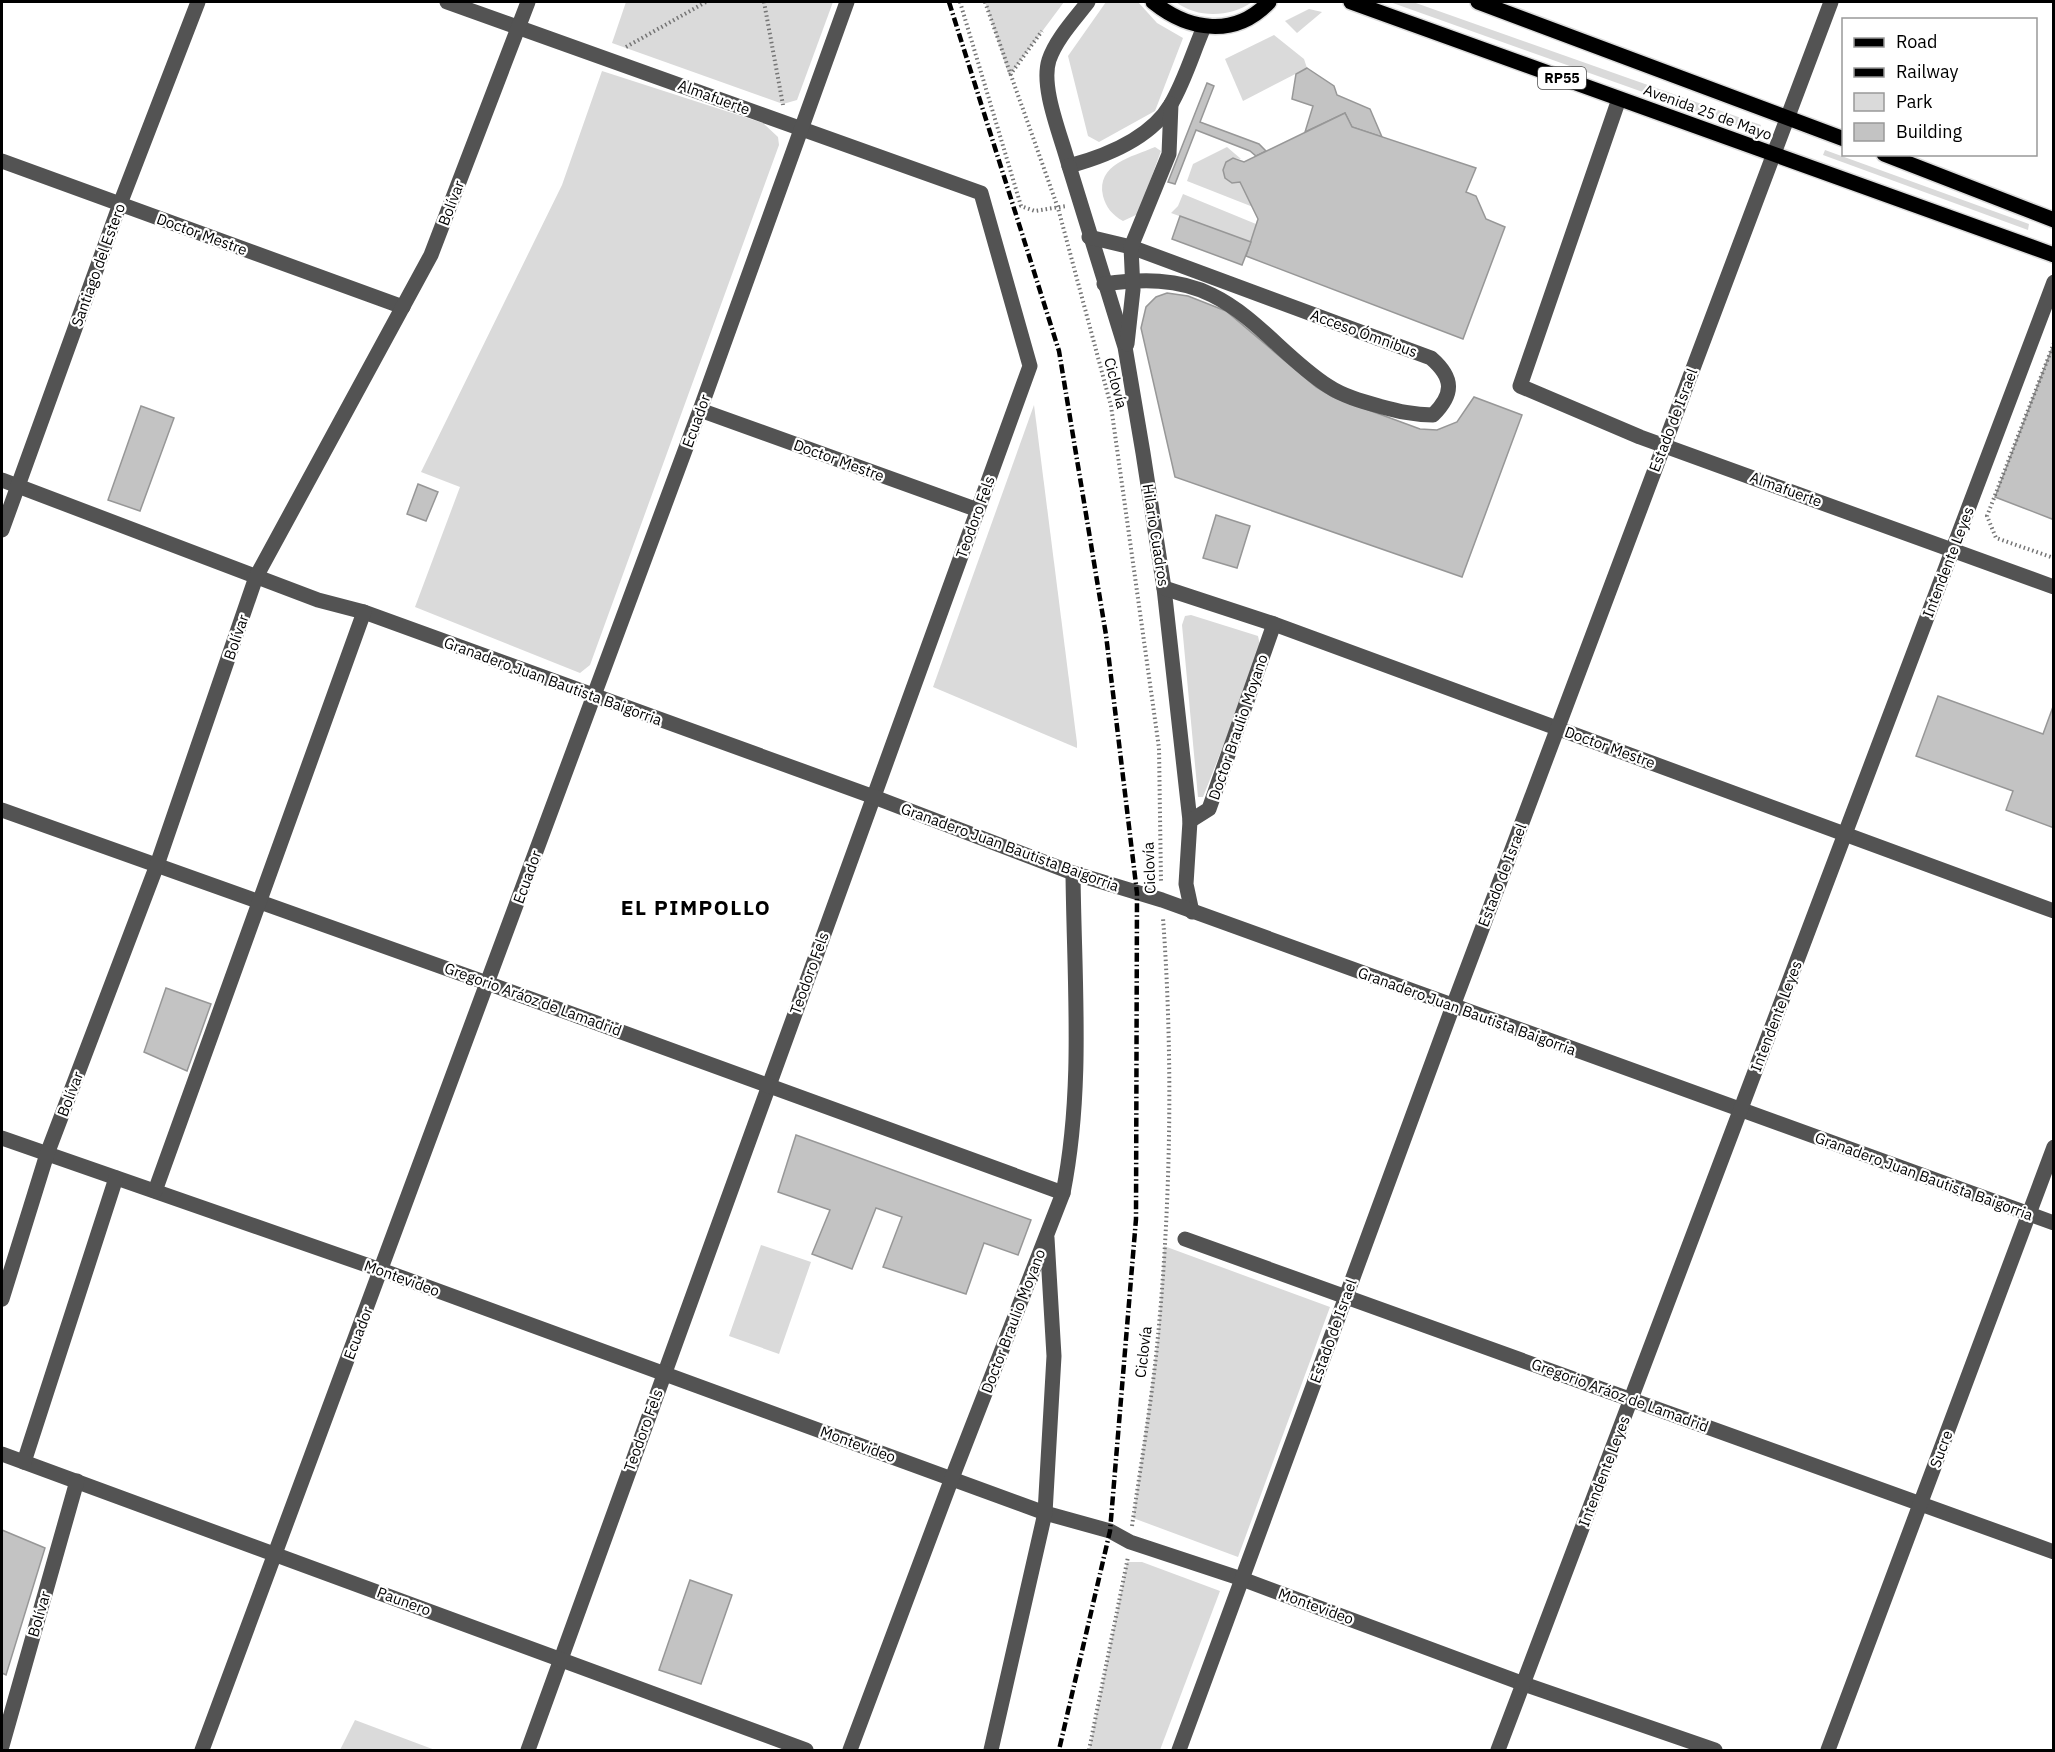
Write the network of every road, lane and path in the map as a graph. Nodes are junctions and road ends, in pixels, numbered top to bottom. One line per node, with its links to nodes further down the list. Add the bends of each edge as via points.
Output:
1 (198, 2): 32 (street, Santiago del Estero)
2 (447, 2): 16 (street, Almafuerte)
3 (528, 2): 16 (street, Bolívar)
4 (706, 2): 19 (path)
5 (764, 2): 24 (path)
6 (847, 2): 24 (street, Ecuador)
7 (960, 2): 33 (path, via 1021,206 1035,212)
8 (985, 2): 20 (path, Ciclovía)
9 (1088, 2): 29 (street, Hilario Cuadros, via 1053,50 1047,71 1048,91)
10 (1153, 2): 17 (main road, via 1168,14)
11 (1269, 2): 17 (main road, via 1245,19 1225,26)
12 (1351, 2): 21 (main road, Avenida 25 de Mayo / RP55)
13 (1478, 2): 15 (main road, Avenida 25 de Mayo)
14 (1831, 2): 23 (street, Estado de Israel)
15 (1502, 6): 23 (main road, Avenida 25 de Mayo)
16 (519, 26): 19 (street, Almafuerte); 41 (street, Bolívar, via 431,255)
17 (1204, 27): 22 (street)
18 (1043, 29): 20 (path)
19 (607, 58): 24 (street, Almafuerte)
20 (1009, 76): 33 (path, Ciclovía)
21 (1619, 99): 26 (main road, Avenida 25 de Mayo / RP55); 45 (street, Almafuerte, via 1520,386)
22 (1171, 104): 29 (street, via 1145,134); 36 (street, via 1169,154)
23 (1788, 117): 25 (main road, Avenida 25 de Mayo); 26 (street, Estado de Israel)
24 (793, 126): 30 (street, Almafuerte); 44 (street, Ecuador)
25 (1842, 138)
26 (1772, 155): 37 (main road, Avenida 25 de Mayo / RP55); 45 (street, Estado de Israel)
27 (1889, 156): 34 (main road)
28 (2, 161): 32 (street, Doctor Mestre)
29 (1069, 166): 31 (street, Hilario Cuadros)
30 (981, 193): 48 (street, Teodoro Fels, via 1030,366)
31 (1079, 202): 33 (path); 35 (street, Hilario Cuadros)
32 (120, 204): 41 (street, Doctor Mestre); 47 (street, Santiago del Estero)
33 (1058, 208): 65 (path, Ciclovía, via 1111,406 1159,748)
34 (2054, 220)
35 (1089, 237): 36 (street, Acceso Ómnibus); 40 (street, Hilario Cuadros)
36 (1131, 248): 38 (street); 38 (street, Acceso Ómnibus, via 1431,358 1444,369 1449,385 1444,403 1433,415 1412,415 1340,393 1299,364 1236,309 1210,294 1169,283)
37 (2054, 255)
38 (1131, 280): 40 (street, Acceso Ómnibus); 43 (street)
39 (2054, 282): 50 (street, Intendente Leyes)
40 (1104, 284): 43 (street, Hilario Cuadros)
41 (403, 307): 52 (street, Bolívar)
42 (2054, 343): 51 (path, via 1987,516 1996,538)
43 (1126, 353): 54 (street, Hilario Cuadros)
44 (700, 410): 48 (street, Doctor Mestre); 57 (street, Ecuador)
45 (1664, 445): 50 (street, Almafuerte); 58 (street, Estado de Israel)
46 (2, 480): 47 (street, Granadero Juan Bautista Baigorria)
47 (18, 485): 49 (street, Santiago del Estero); 52 (street, Granadero Juan Bautista Baigorria)
48 (978, 510): 59 (street, Teodoro Fels)
49 (2, 530)
50 (1952, 549): 53 (street, Almafuerte); 62 (street, Intendente Leyes)
51 (2054, 558)
52 (256, 577): 55 (street, Granadero Juan Bautista Baigorria); 63 (street, Bolívar)
53 (2054, 587)
54 (1164, 588): 56 (street, Doctor Mestre); 61 (street, Hilario Cuadros)
55 (364, 612): 57 (street, Granadero Juan Bautista Baigorria); 66 (street)
56 (1274, 624): 58 (street, Doctor Mestre); 61 (street, Doctor Braulio Moyano, via 1209,809)
57 (594, 697): 59 (street, Granadero Juan Bautista Baigorria); 69 (street, Ecuador)
58 (1557, 728): 62 (street, Doctor Mestre); 70 (street, Estado de Israel)
59 (874, 797): 64 (street, Granadero Juan Bautista Baigorria); 71 (street, Teodoro Fels)
60 (2, 810): 63 (street, Gregorio Aráoz de Lamadrid)
61 (1190, 821): 68 (street, Hilario Cuadros, via 1186,884)
62 (1845, 834): 67 (street, Doctor Mestre); 72 (street, Intendente Leyes)
63 (157, 865): 66 (street, Gregorio Aráoz de Lamadrid); 75 (street, Bolívar)
64 (1073, 873): 65 (street, Granadero Juan Bautista Baigorria); 78 (street, Doctor Braulio Moyano, via 1076,1074 1071,1153)
65 (1162, 900): 68 (street, Granadero Juan Bautista Baigorria); 94 (path, Ciclovía, via 1168,1030 1166,1215 1158,1337)
66 (260, 901): 69 (street, Gregorio Aráoz de Lamadrid); 77 (street)
67 (2054, 911)
68 (1192, 912): 70 (street, Granadero Juan Bautista Baigorria)
69 (487, 983): 71 (street, Gregorio Aráoz de Lamadrid); 83 (street, Ecuador)
70 (1453, 1006): 72 (street, Granadero Juan Bautista Baigorria); 84 (street, Estado de Israel)
71 (769, 1084): 78 (street, Gregorio Aráoz de Lamadrid); 86 (street, Teodoro Fels)
72 (1741, 1110): 79 (street, Granadero Juan Bautista Baigorria); 87 (street, Intendente Leyes)
73 (2, 1137): 75 (street, Montevideo)
74 (2054, 1147): 79 (street, Sucre)
75 (47, 1154): 76 (street, Montevideo); 85 (street, Bolívar)
76 (116, 1178): 77 (street, Montevideo); 89 (street)
77 (155, 1191): 83 (street, Montevideo)
78 (1063, 1193): 81 (street, Doctor Braulio Moyano)
79 (2028, 1214): 80 (street, Granadero Juan Bautista Baigorria); 92 (street, Sucre)
80 (2054, 1223)
81 (1047, 1234): 90 (street, Doctor Braulio Moyano); 93 (street, via 1054,1356)
82 (1185, 1239): 84 (street, Gregorio Aráoz de Lamadrid)
83 (381, 1270): 86 (street, Montevideo); 96 (street, Ecuador)
84 (1346, 1296): 87 (street, Gregorio Aráoz de Lamadrid); 97 (street, Estado de Israel)
85 (2, 1299)
86 (664, 1373): 90 (street, Montevideo); 98 (street, Teodoro Fels)
87 (1631, 1399): 92 (street, Gregorio Aráoz de Lamadrid); 99 (street, Intendente Leyes)
88 (2, 1454): 89 (street, Paunero)
89 (24, 1462): 91 (street, Paunero)
90 (952, 1478): 93 (street, Montevideo); 104 (street, Doctor Braulio Moyano)
91 (77, 1481): 96 (street, Paunero); 100 (street, Bolívar)
92 (1920, 1504): 95 (street, Gregorio Aráoz de Lamadrid); 110 (street, Sucre)
93 (1045, 1513): 94 (street, Montevideo, via 1110,1532); 105 (street)
94 (1130, 1542): 97 (street, Montevideo); 106 (path, Ciclovía)
95 (2054, 1552)
96 (275, 1554): 98 (street, Paunero); 101 (street, Ecuador)
97 (1242, 1579): 99 (street, Montevideo); 107 (street, Estado de Israel)
98 (560, 1658): 102 (street, Teodoro Fels); 103 (street, Paunero)
99 (1524, 1684): 108 (street, Intendente Leyes); 109 (street, Montevideo)
100 (2, 1746)
101 (202, 1750)
102 (528, 1750)
103 (806, 1750)
104 (850, 1750)
105 (991, 1750)
106 (1089, 1750)
107 (1179, 1750)
108 (1498, 1750)
109 (1715, 1750)
110 (1828, 1750)

